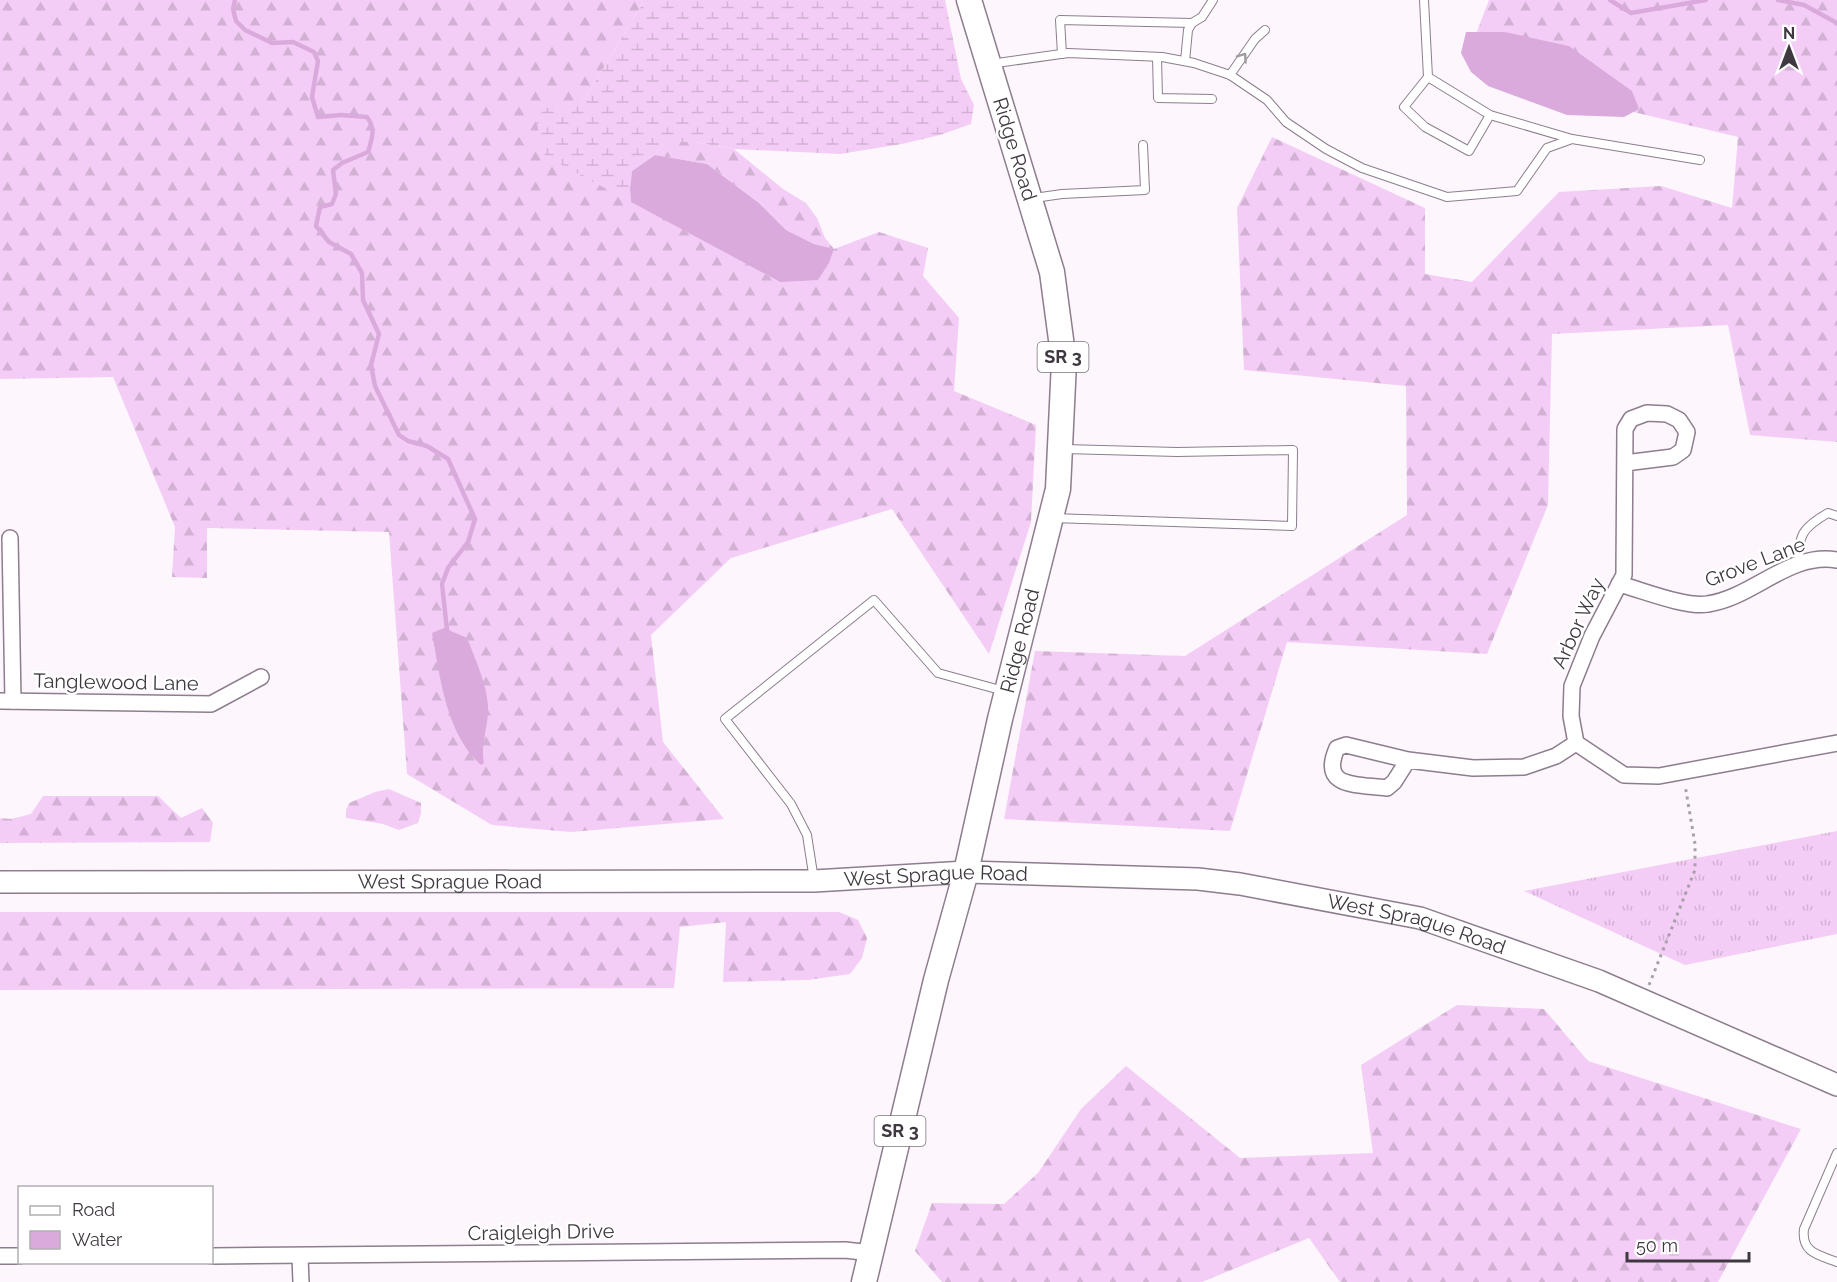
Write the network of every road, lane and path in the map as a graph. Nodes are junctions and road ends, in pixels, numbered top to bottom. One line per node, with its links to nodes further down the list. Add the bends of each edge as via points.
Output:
1 (969, 0): 9 (main road, Ridge Road / SR 3)
2 (1213, 0): 4 (lane, via 1202,17)
3 (1424, 0): 11 (lane)
4 (1192, 23): 6 (lane, via 1060,20); 8 (lane)
5 (1265, 30): 10 (lane, one-way to 5)
6 (1062, 54): 7 (lane); 9 (lane)
7 (1157, 57): 8 (lane); 12 (lane, via 1158,98)
8 (1185, 61): 10 (lane)
9 (989, 64): 17 (main road, Ridge Road / SR 3)
10 (1230, 75): 14 (lane, via 1267,100 1286,122 1326,149 1362,168 1447,197 1517,191 1547,148)
11 (1428, 77): 13 (lane); 13 (lane, via 1404,107 1425,127 1469,151)
12 (1212, 99)
13 (1490, 115): 14 (lane)
14 (1572, 139): 16 (lane)
15 (1143, 145): 17 (lane, via 1145,190)
16 (1700, 160)
17 (1030, 199): 18 (main road, Ridge Road / SR 3, via 1052,272 1064,363)
18 (1060, 449): 21 (main road, Ridge Road / SR 3, via 1058,489); 21 (lane, via 1293,450 1292,526)
19 (1625, 463): 19 (street, Arbor Way, via 1673,457 1683,450 1687,432 1667,414 1647,413 1631,419 1625,429); 25 (street, Arbor Way, via 1624,575)
20 (1837, 516): 24 (lane, via 1828,513 1805,531 1798,542)
21 (1051, 518): 27 (main road, Ridge Road / SR 3)
22 (9, 538): 28 (street)
23 (1837, 560): 24 (street, Grove Lane, via 1825,558)
24 (1799, 564): 25 (street, Grove Lane, via 1743,592 1708,604 1690,604)
25 (1619, 584): 29 (street, Arbor Way, via 1572,686 1571,716)
26 (261, 677): 28 (street, Tanglewood Lane, via 211,704)
27 (1007, 692): 33 (main road, Ridge Road / SR 3); 34 (lane, via 938,673 874,600 725,719 791,804 807,835)
28 (6, 701)
29 (1576, 743): 31 (street, via 1556,756 1524,767 1473,768); 32 (street, via 1624,776)
30 (1837, 743): 32 (street)
31 (1408, 760): 31 (street, via 1346,745 1338,748 1332,768 1343,783 1387,788)
32 (1683, 772): 36 (path, via 1695,844 1695,870)
33 (966, 872): 34 (street, West Sprague Road); 36 (street, West Sprague Road, via 1198,879 1251,886 1420,918); 39 (main road, Ridge Road / SR 3)
34 (814, 881): 35 (street, West Sprague Road)
35 (0, 882)
36 (1644, 1000): 37 (street, West Sprague Road)
37 (1837, 1085)
38 (1837, 1153): 44 (lane, via 1803,1237 1804,1245 1811,1251)
39 (871, 1253): 43 (street, Craigleigh Drive, via 845,1250); 46 (main road, Ridge Road / SR 3)
40 (0, 1256): 41 (street)
41 (18, 1256)
42 (213, 1256): 43 (street, Craigleigh Drive)
43 (300, 1256): 45 (street)
44 (1837, 1262)
45 (301, 1282)
46 (864, 1282)

